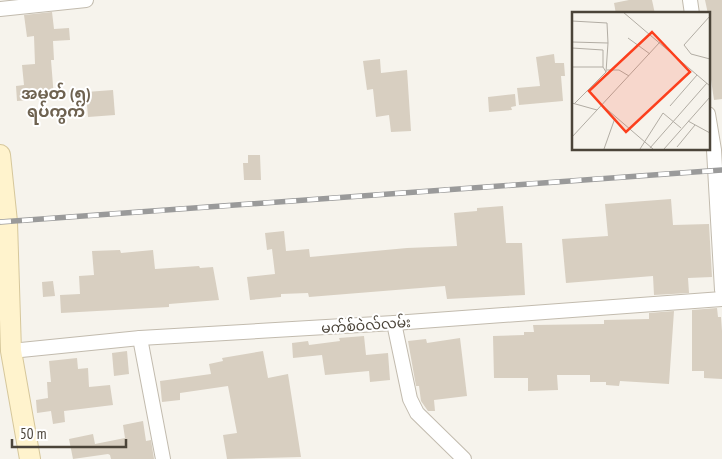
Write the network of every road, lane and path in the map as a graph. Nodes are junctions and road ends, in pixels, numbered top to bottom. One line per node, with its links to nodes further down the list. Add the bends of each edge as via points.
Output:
1 (86, 0): 2 (street)
2 (0, 9)
3 (710, 121): 4 (street)
4 (718, 149): 6 (street)
5 (0, 155): 10 (street, via 7,222)
6 (722, 290)
7 (722, 299): 8 (street, မက်စ်ဝဲလ်လမ်း)
8 (394, 323): 9 (street, မက်စ်ဝဲလ်လမ်း); 13 (street, via 410,399 417,413)
9 (140, 338): 10 (street, မက်စ်ဝဲလ်လမ်း); 12 (street)
10 (11, 351): 11 (street)
11 (30, 459)
12 (163, 459)
13 (464, 459)

